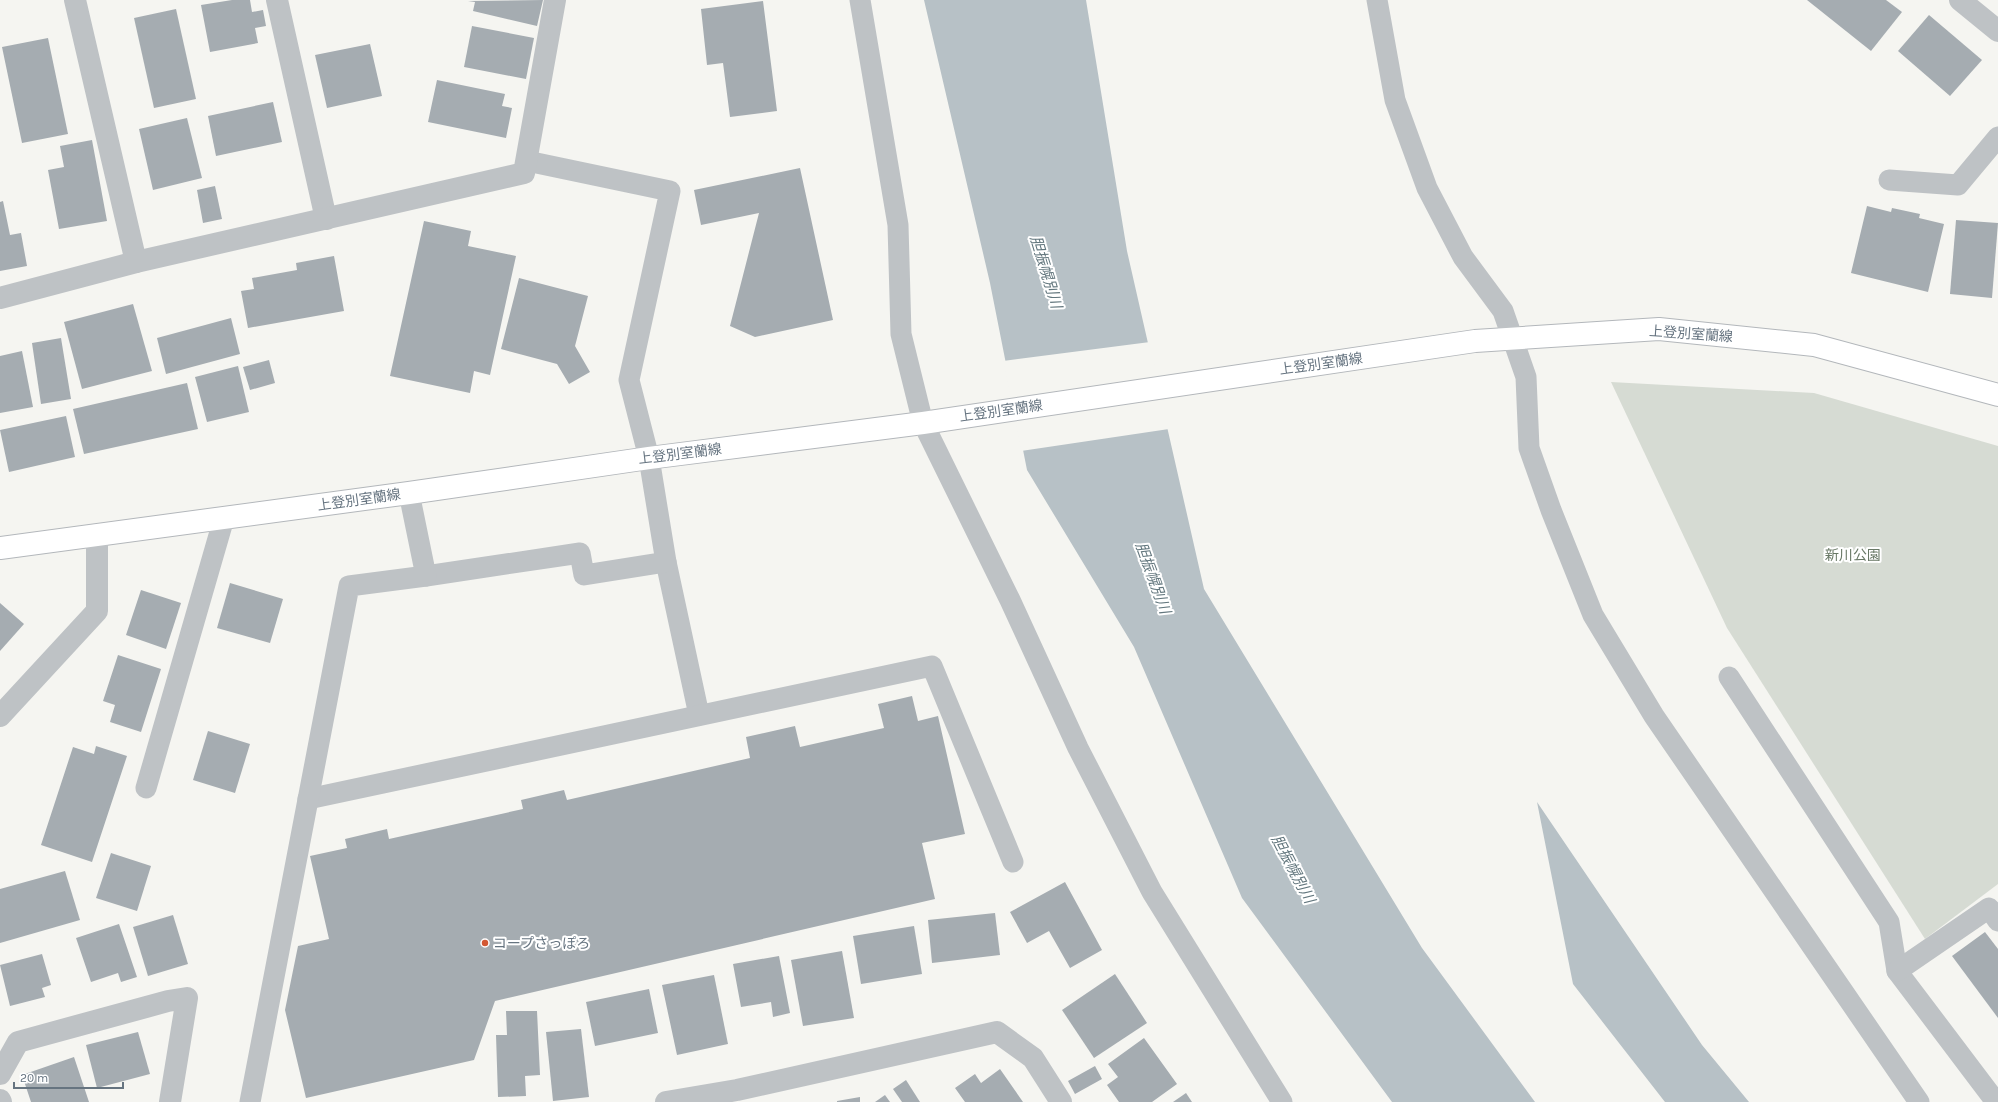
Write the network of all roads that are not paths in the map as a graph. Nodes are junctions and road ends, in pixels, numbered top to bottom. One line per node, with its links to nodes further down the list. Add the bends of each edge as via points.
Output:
1 (75, 0): 12 (street)
2 (277, 0): 11 (street)
3 (555, 0): 9 (street)
4 (860, 0): 16 (lane, via 898,225 901,334)
5 (1377, 0): 14 (lane, via 1395,100 1427,188 1463,257 1503,311)
6 (1960, 0): 7 (street)
7 (1998, 31)
8 (1998, 137): 10 (lane, via 1958,185)
9 (526, 161): 11 (street, via 524,173); 17 (lane, via 670,190 629,380)
10 (1889, 180)
11 (326, 219): 12 (street)
12 (136, 262): 13 (street)
13 (0, 298)
14 (1512, 339): 15 (main road, 上登別室蘭線, via 1659,329 1814,345); 16 (main road, 上登別室蘭線, via 1474,341); 39 (lane, via 1526,378 1528,448 1593,615 1654,716)
15 (1998, 395)
16 (923, 423): 17 (main road, 上登別室蘭線); 38 (lane, via 1010,600 1078,748 1152,892)
17 (649, 458): 18 (main road, 上登別室蘭線); 22 (lane)
18 (409, 493): 19 (main road, 上登別室蘭線); 23 (lane)
19 (224, 518): 20 (main road, 上登別室蘭線); 27 (lane)
20 (97, 535): 21 (main road, 上登別室蘭線); 26 (street, via 97,611)
21 (0, 548)
22 (666, 562): 23 (lane, via 584,575 580,553); 25 (lane)
23 (426, 576): 28 (lane, via 349,586)
24 (1729, 677): 31 (lane, via 1889,922)
25 (699, 715): 28 (lane); 29 (lane, via 932,666)
26 (0, 716)
27 (146, 788)
28 (308, 799): 35 (lane)
29 (1013, 862)
30 (1995, 910): 31 (lane)
31 (1897, 971): 40 (lane)
32 (0, 1074): 34 (street, via 18,1042 168,1001 188,998)
33 (741, 1096): 36 (street); 37 (street, via 997,1032 1033,1058)
34 (170, 1102)
35 (250, 1102)
36 (666, 1102)
37 (1061, 1102)
38 (1282, 1102)
39 (1920, 1102)
40 (1996, 1102)

